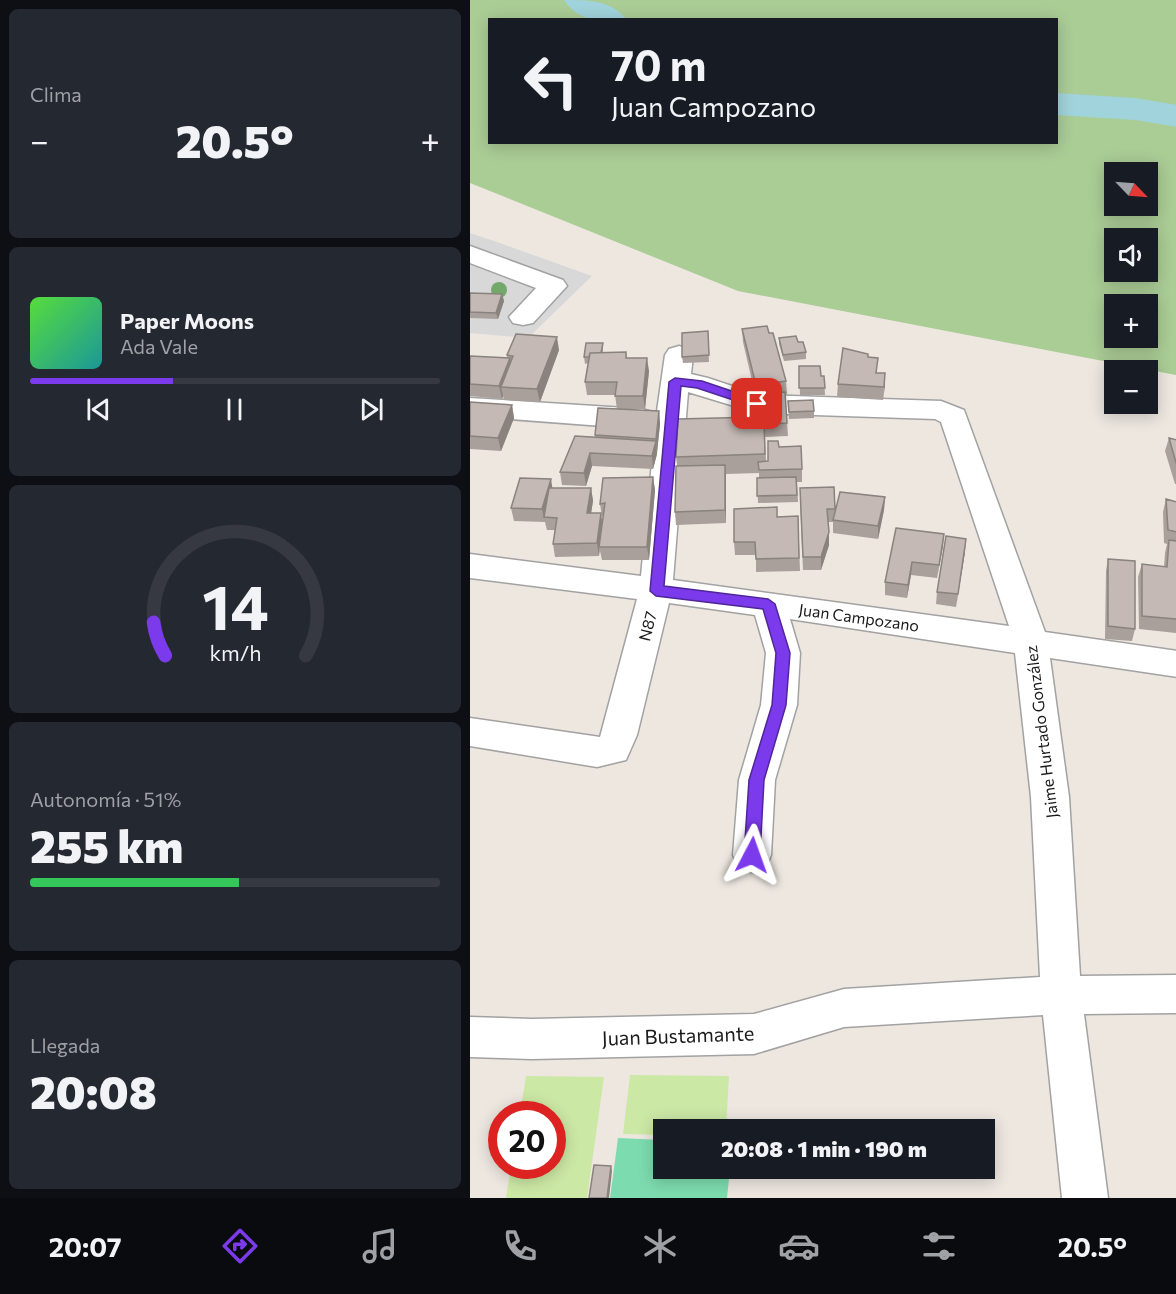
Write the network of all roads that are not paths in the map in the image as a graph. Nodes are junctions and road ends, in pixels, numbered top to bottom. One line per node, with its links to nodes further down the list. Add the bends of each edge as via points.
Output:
1 (470, 254): 2 (street, via 554,286)
2 (523, 317)
3 (677, 368): 5 (street, N87); 9 (street, Jaime Hurtado González, via 698,384 757,404 941,410 954,417)
4 (470, 407): 5 (street)
5 (670, 422): 7 (street, N87)
6 (470, 566): 7 (street, Juan Campozano)
7 (656, 591): 8 (street, Juan Campozano); 11 (street, N87, via 613,750 597,752)
8 (768, 604): 9 (street, Juan Campozano); 12 (street, via 783,653 779,705 757,780)
9 (1031, 641): 10 (street, Juan Campozano); 14 (street, Jaime Hurtado González, via 1050,797)
10 (1176, 664)
11 (470, 732)
12 (752, 855)
13 (1176, 994): 14 (street, Juan Bustamante)
14 (1061, 995): 15 (street, Juan Bustamante, via 844,1008 754,1034); 16 (street, Jaime Hurtado González)
15 (470, 1037)
16 (1085, 1198)

